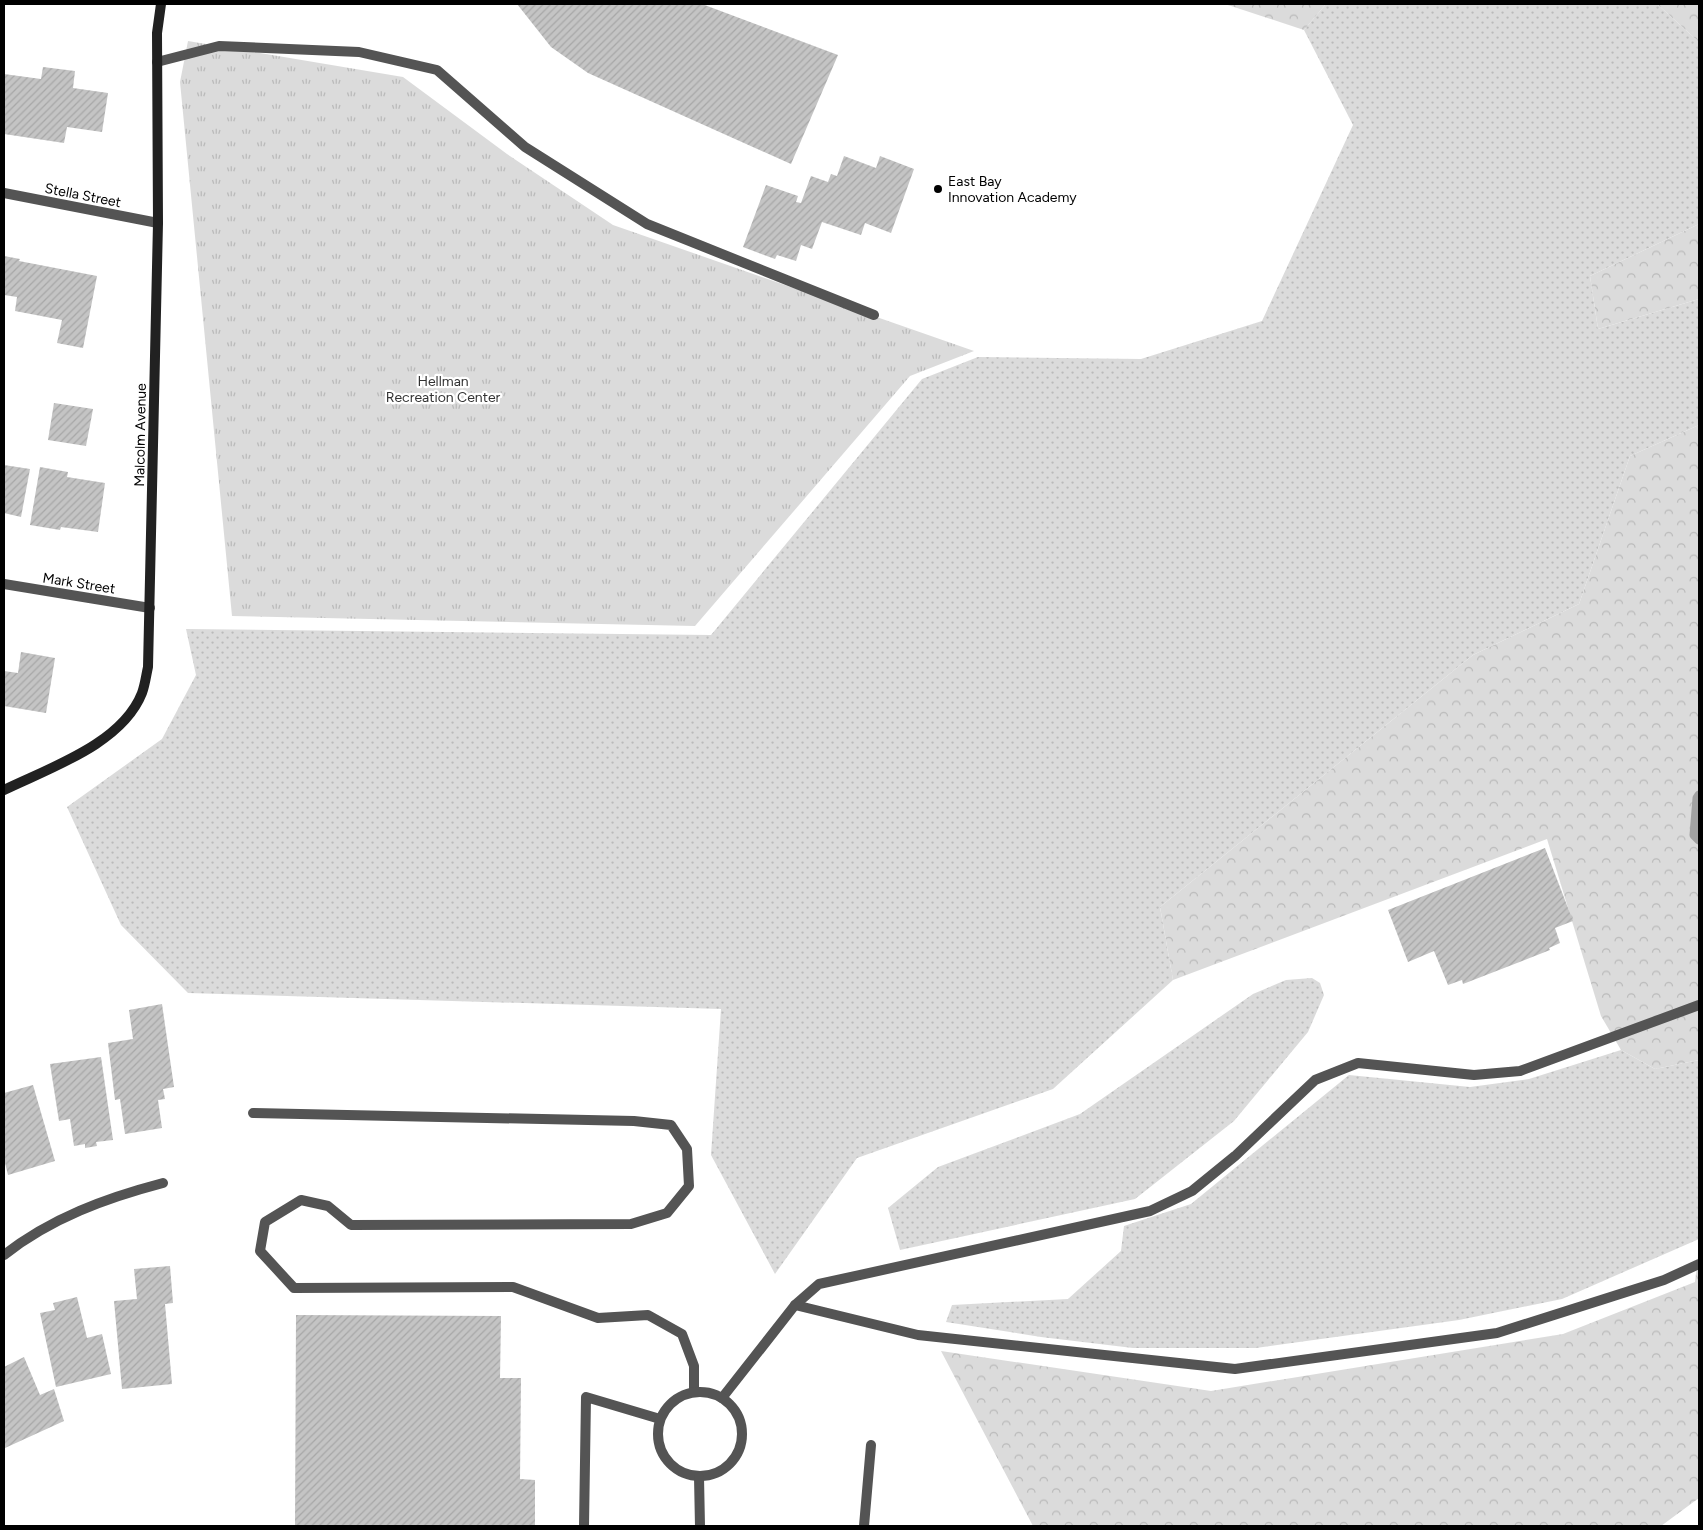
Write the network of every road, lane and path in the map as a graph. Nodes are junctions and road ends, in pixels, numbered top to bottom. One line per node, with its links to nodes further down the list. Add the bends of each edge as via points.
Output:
1 (161, 4): 2 (street, Malcolm Avenue)
2 (157, 62): 4 (street, Malcolm Avenue); 5 (street, via 219,46 359,52 436,70 525,147 647,224)
3 (4, 193): 4 (street, Stella Street)
4 (158, 222): 7 (street, Malcolm Avenue)
5 (874, 315)
6 (4, 584): 7 (street, Mark Street)
7 (150, 608): 8 (street, Malcolm Avenue, via 148,667 142,694 129,715 110,735 88,749)
8 (4, 790)
9 (1699, 1005): 14 (street, via 1520,1071 1474,1076 1358,1063 1315,1080 1236,1156 1192,1191 1150,1211 819,1284)
10 (253, 1113): 15 (street, via 634,1121 671,1125 687,1149 689,1186 667,1213 631,1224 351,1225 328,1206 301,1200 265,1222 260,1252 294,1288 513,1286 598,1318 648,1315 682,1334 694,1366)
11 (163, 1183): 12 (street, via 130,1191 60,1219)
12 (4, 1254)
13 (1699, 1264): 14 (street, via 1664,1280 1497,1332 1235,1369 918,1336)
14 (794, 1306): 16 (street)
15 (694, 1392): 16 (street, via 708,1392); 17 (street, via 674,1401)
16 (722, 1398): 19 (street, via 739,1419 741,1446 726,1468)
17 (660, 1419): 19 (street, via 659,1446 665,1458 674,1468); 20 (street, via 586,1397)
18 (871, 1445): 22 (street)
19 (699, 1477): 21 (street)
20 (584, 1526)
21 (700, 1526)
22 (864, 1526)

